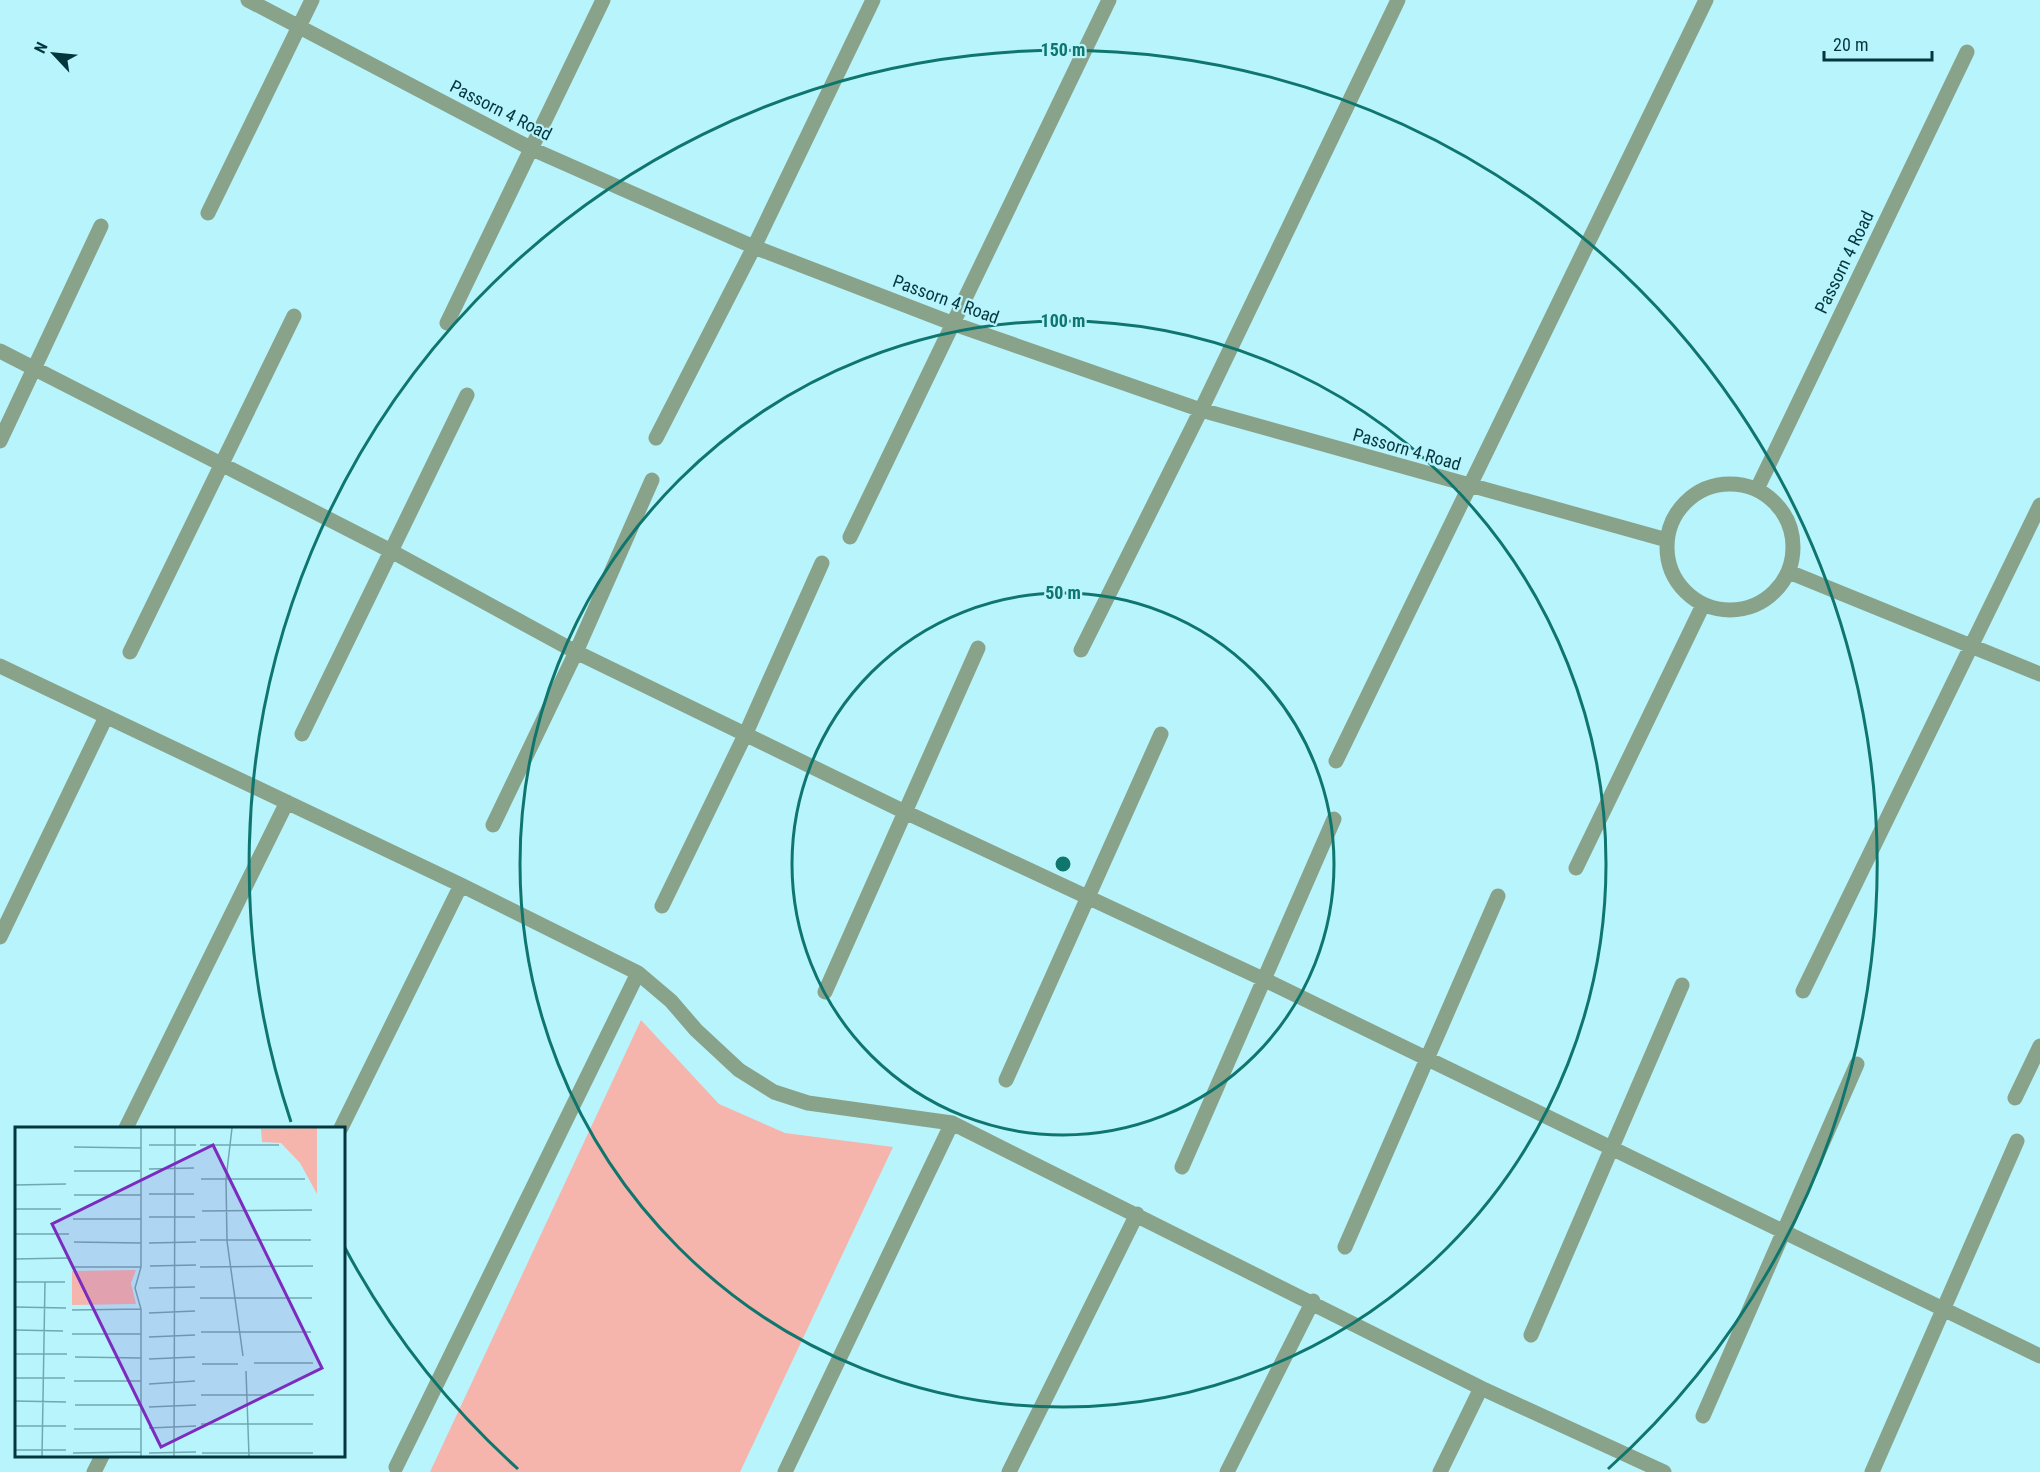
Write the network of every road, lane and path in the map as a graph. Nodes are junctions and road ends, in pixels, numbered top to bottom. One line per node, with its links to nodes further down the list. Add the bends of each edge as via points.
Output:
1 (248, 0): 8 (street, Passorn 4 Road)
2 (312, 0): 8 (street)
3 (603, 0): 10 (street)
4 (873, 0): 13 (street)
5 (1109, 0): 16 (street)
6 (1398, 0): 20 (street)
7 (1706, 0): 25 (street)
8 (299, 28): 10 (street, Passorn 4 Road); 11 (street)
9 (1967, 52): 26 (street, Passorn 4 Road)
10 (532, 149): 13 (street, Passorn 4 Road); 15 (street)
11 (208, 213)
12 (101, 226): 18 (street)
13 (754, 247): 16 (street, Passorn 4 Road); 21 (street)
14 (294, 316): 23 (street)
15 (447, 323)
16 (954, 324): 20 (street, Passorn 4 Road); 28 (street)
17 (0, 351): 18 (street)
18 (35, 368): 22 (street); 23 (street)
19 (467, 395): 30 (street)
20 (1201, 410): 25 (street, Passorn 4 Road); 36 (street)
21 (656, 438)
22 (0, 441)
23 (222, 464): 30 (street); 37 (street)
24 (652, 480): 38 (street)
25 (1470, 488): 29 (street, Passorn 4 Road); 45 (street)
26 (1757, 489): 29 (street, via 1718,484 1700,492 1683,504 1672,521); 32 (street, via 1773,500 1793,533 1794,553)
27 (2040, 505): 34 (street)
28 (850, 537)
29 (1667, 540): 33 (street, via 1667,560 1674,579 1686,594)
30 (391, 551): 38 (street); 43 (street)
31 (822, 563): 42 (street)
32 (1789, 572): 33 (street, via 1779,590 1743,610 1723,611); 34 (street)
33 (1703, 605): 50 (street)
34 (1973, 645): 40 (street); 59 (street)
35 (978, 648): 47 (street)
36 (1080, 650)
37 (130, 652)
38 (576, 652): 42 (street); 49 (street)
39 (0, 666): 41 (street)
40 (2040, 674)
41 (106, 717): 46 (street); 55 (street)
42 (746, 733): 47 (street); 54 (street)
43 (302, 734)
44 (1161, 734): 53 (street)
45 (1336, 761)
46 (287, 802): 51 (street); 67 (street)
47 (905, 812): 53 (street); 60 (street)
48 (1334, 819): 57 (street)
49 (493, 825)
50 (1576, 868)
51 (461, 885): 56 (street); 68 (street)
52 (1498, 896): 62 (street)
53 (1088, 897): 57 (street); 64 (street)
54 (662, 906)
55 (0, 936)
56 (638, 973): 66 (street, via 740,1070 774,1092 808,1103); 82 (street)
57 (1263, 979): 62 (street); 71 (street)
58 (1682, 985): 70 (street)
59 (1803, 991)
60 (825, 992)
61 (2040, 1046): 65 (street)
62 (1429, 1059): 70 (street); 74 (street)
63 (1857, 1064): 73 (street)
64 (1006, 1080)
65 (2015, 1098)
66 (952, 1123): 72 (street); 85 (street)
67 (126, 1127)
68 (341, 1127)
69 (2017, 1141): 76 (street)
70 (1611, 1147): 73 (street); 77 (street)
71 (1182, 1167)
72 (1137, 1214): 75 (street); 86 (street)
73 (1786, 1231): 76 (street); 80 (street)
74 (1345, 1246)
75 (1312, 1301): 79 (street); 87 (street)
76 (1945, 1308): 78 (street); 89 (street)
77 (1531, 1335)
78 (2040, 1356)
79 (1481, 1388): 83 (street); 88 (street)
80 (1703, 1416)
81 (101, 1457): 84 (street)
82 (396, 1467)
83 (1662, 1471)
84 (94, 1472)
85 (785, 1472)
86 (1009, 1472)
87 (1227, 1472)
88 (1440, 1472)
89 (1872, 1472)

